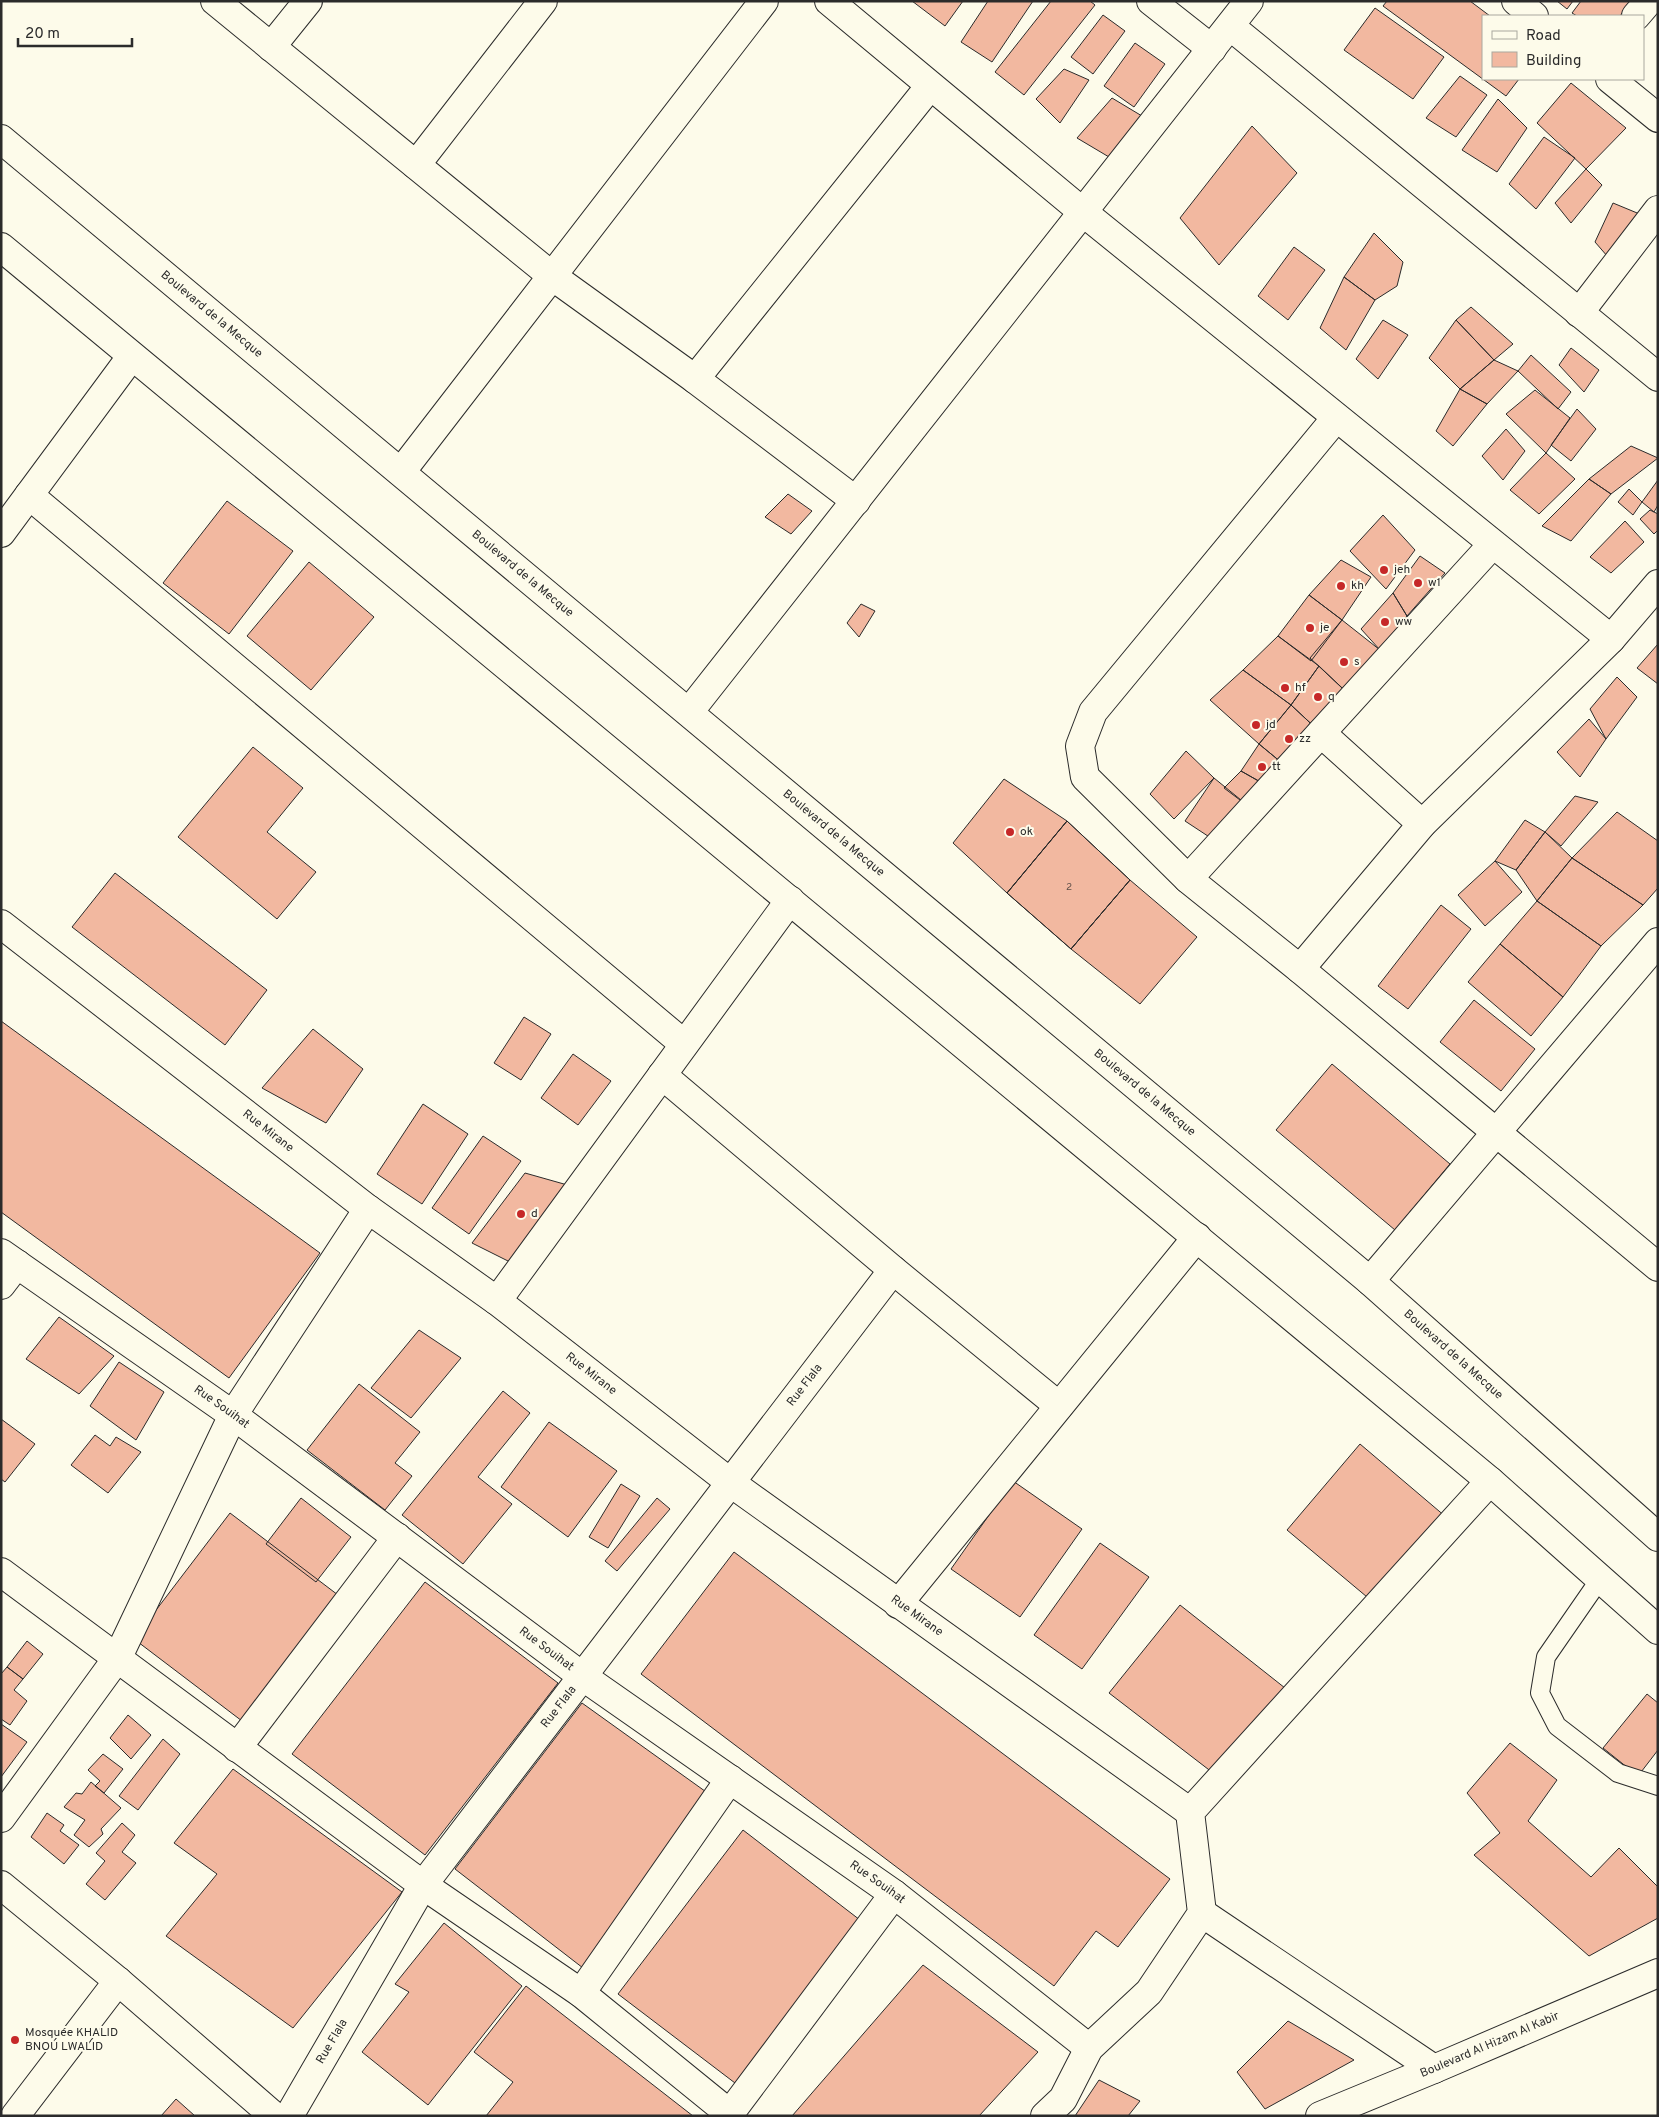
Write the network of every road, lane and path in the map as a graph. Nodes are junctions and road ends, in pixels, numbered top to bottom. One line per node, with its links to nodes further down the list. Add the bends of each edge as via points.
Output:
1 (215, 1): 13 (street)
2 (308, 1): 13 (street)
3 (543, 1): 19 (street)
4 (764, 1): 23 (street)
5 (829, 1): 16 (street)
6 (1150, 1): 14 (street)
7 (1249, 1): 12 (street)
8 (1516, 1): 10 (street)
9 (1649, 1): 11 (street)
10 (1533, 15)
11 (1637, 15)
12 (1230, 26): 14 (street); 24 (street)
13 (271, 47): 19 (street)
14 (1212, 49): 21 (street)
15 (1611, 80): 17 (street)
16 (930, 86): 21 (street); 27 (street)
17 (1658, 118)
18 (1, 139): 29 (street, Boulevard de la Mecque)
19 (416, 165): 23 (street)
20 (1658, 210): 24 (street)
21 (1084, 213): 28 (street); 31 (street)
22 (1, 247): 25 (street)
23 (552, 276): 27 (street); 29 (street)
24 (1579, 312): 26 (street)
25 (131, 356): 30 (street); 40 (street)
26 (1658, 376)
27 (695, 379): 31 (street)
28 (1336, 418): 33 (street); 39 (street, via 1093,712 1080,746 1085,776)
29 (401, 472): 36 (street, Boulevard de la Mecque)
30 (29, 496): 32 (street); 44 (street)
31 (856, 501): 36 (street)
32 (1, 533)
33 (1492, 544): 35 (street); 37 (street)
34 (1658, 584): 35 (street)
35 (1611, 640): 38 (street)
36 (689, 712): 52 (street, Boulevard de la Mecque)
37 (1321, 733): 38 (street); 39 (street)
38 (1422, 824): 43 (street)
39 (1188, 879): 43 (street)
40 (790, 900): 44 (street); 48 (street)
41 (1, 924): 47 (street, Rue Mirane)
42 (1658, 942): 46 (street)
43 (1300, 969): 46 (street)
44 (684, 1044): 45 (street)
45 (662, 1074): 51 (street); 53 (street)
46 (1496, 1133): 49 (street); 52 (street)
47 (368, 1209): 53 (street, Rue Mirane); 55 (street)
48 (1197, 1237): 54 (street); 56 (street)
49 (1658, 1266)
50 (7, 1267): 55 (street, Rue Souihat)
51 (893, 1270): 54 (street); 57 (street, Rue Flala)
52 (1370, 1281): 59 (street, Boulevard de la Mecque)
53 (497, 1302): 57 (street, Rue Mirane)
54 (1059, 1406): 62 (street)
55 (233, 1415): 58 (street, Rue Souihat); 64 (street)
56 (1490, 1481): 61 (street); 69 (street)
57 (731, 1482): 62 (street, Rue Mirane); 65 (street, Rue Flala)
58 (397, 1537): 65 (street, Rue Souihat); 66 (street)
59 (1658, 1537)
60 (1, 1572): 64 (street)
61 (1600, 1579): 63 (street); 68 (lane, via 1546,1657 1540,1692 1557,1726 1618,1773)
62 (898, 1604): 69 (street, Rue Mirane)
63 (1658, 1630)
64 (118, 1657): 66 (street); 70 (street)
65 (582, 1676): 67 (street, Rue Souihat); 72 (street, Rue Flala)
66 (237, 1748): 72 (street)
67 (730, 1779): 73 (street, Rue Souihat); 77 (street)
68 (1658, 1786)
69 (1190, 1812): 74 (street)
70 (1, 1818)
71 (1, 1885): 76 (street)
72 (423, 1885): 77 (street); 83 (street, Rue Flala)
73 (894, 1894): 78 (street, Rue Souihat); 80 (street)
74 (1202, 1913): 78 (street, via 1149,1992); 79 (street)
75 (1658, 1973): 79 (street, Boulevard Al Hizam Al Kabir)
76 (118, 1981): 81 (street); 82 (street)
77 (581, 1993): 80 (street)
78 (1089, 2048): 84 (street, via 1063,2099)
79 (1434, 2069): 85 (street, Boulevard Al Hizam Al Kabir)
80 (729, 2115)
81 (15, 2116)
82 (274, 2116)
83 (289, 2116)
84 (1045, 2116)
85 (1320, 2116)

